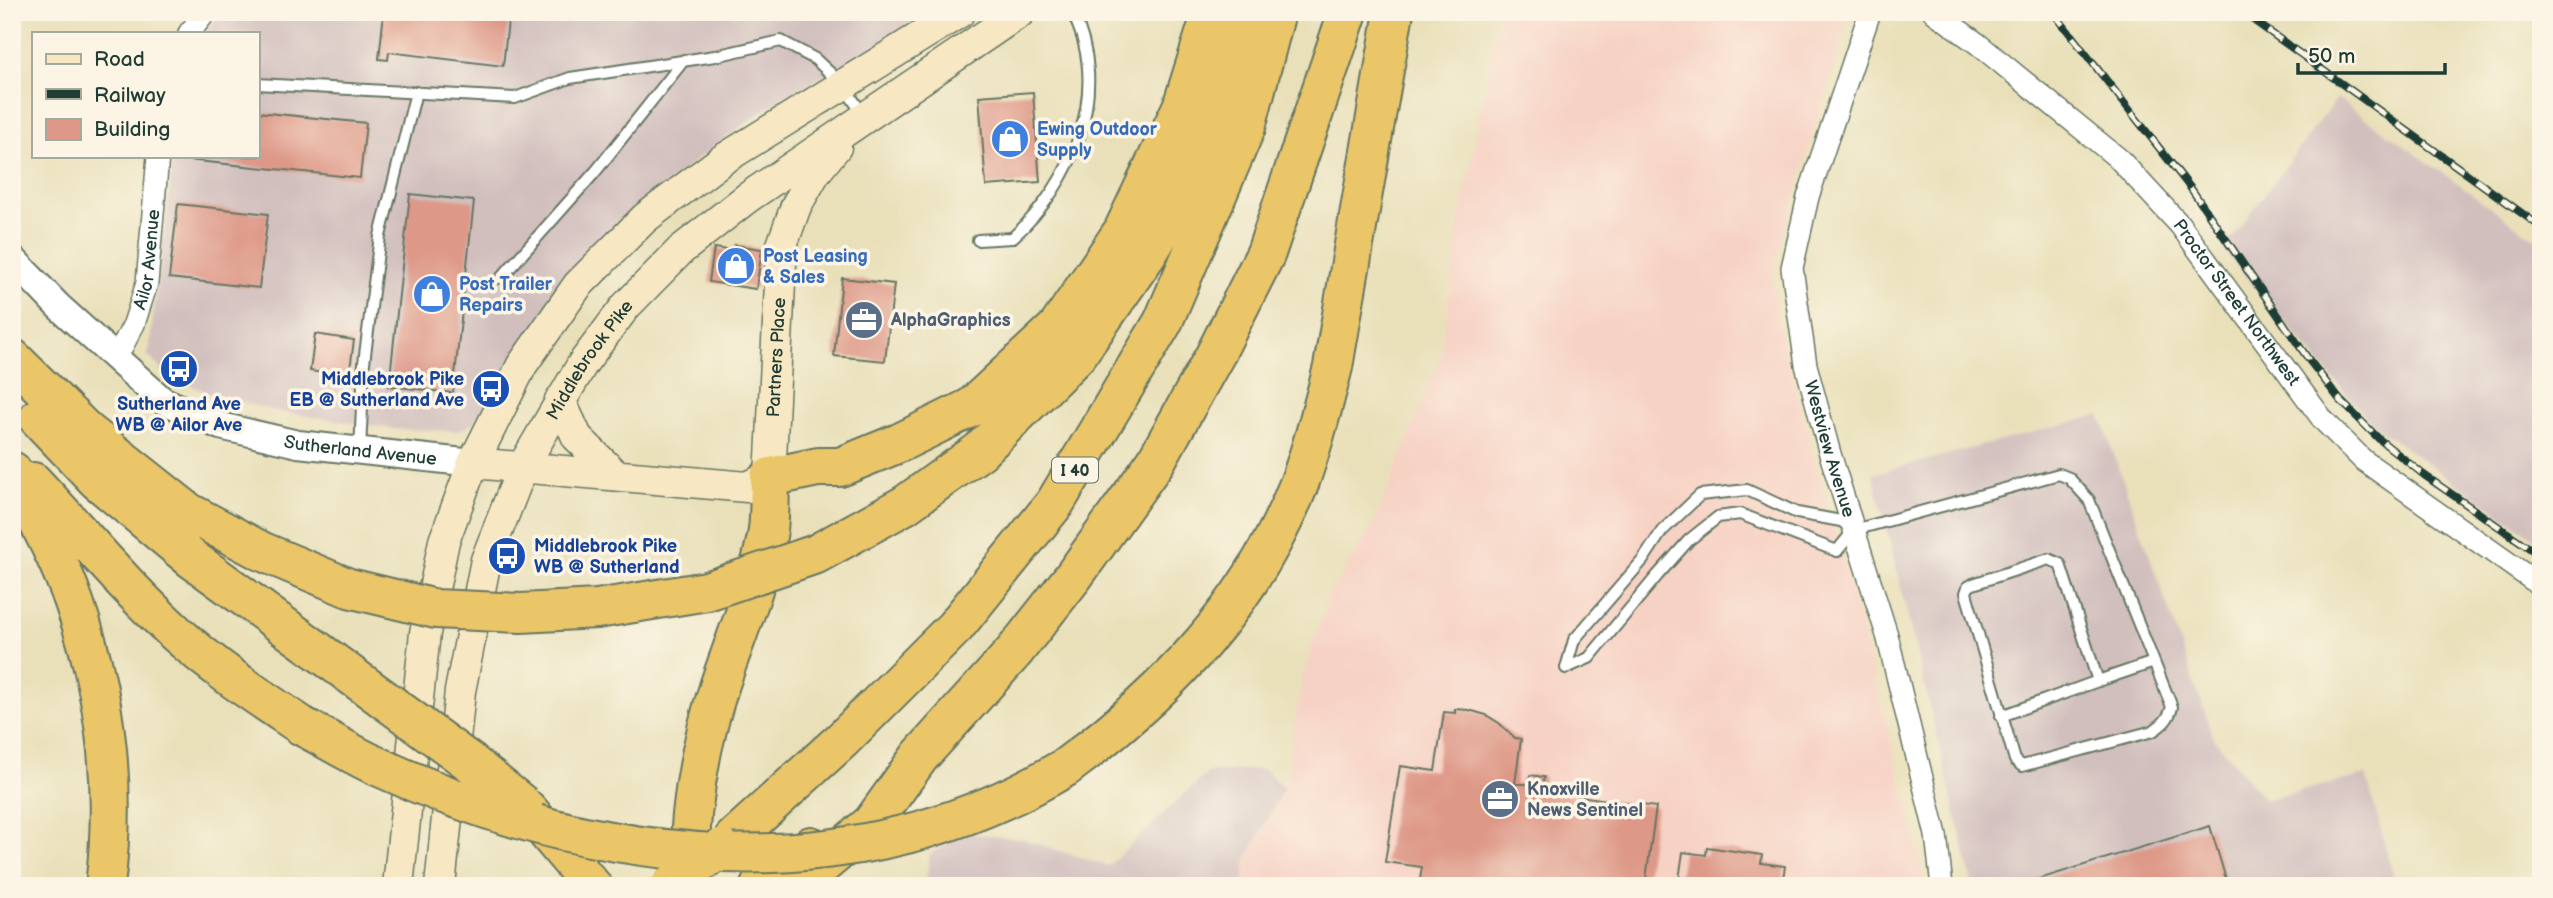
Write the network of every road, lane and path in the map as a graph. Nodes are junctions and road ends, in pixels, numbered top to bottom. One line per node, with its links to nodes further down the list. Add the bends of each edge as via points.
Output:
1 (206, 12): 12 (street)
2 (960, 12): 15 (main road)
3 (1020, 12): 17 (main road, Middlebrook Pike)
4 (1072, 12): 20 (lane, via 1087,58 1086,117 1067,169 1046,203 1013,238)
5 (1212, 12): 32 (highway, via 1182,107 1123,231 1058,327 972,407 840,467)
6 (1245, 12): 24 (highway, bridge, via 1214,112 1173,211 1077,355 980,451 905,505 816,554 707,591 597,609 520,613 436,609 349,588 261,551 188,512)
7 (1276, 12): 43 (highway, I 40, bridge, via 1247,127 1163,322 1055,503 955,627 842,740 734,838)
8 (1348, 12): 38 (highway, via 1266,253 1156,461 1014,652)
9 (1394, 12): 27 (highway, bridge, via 1333,367 1319,425 1273,542 1210,636 1163,688 1106,738 1033,787 927,830 822,850 755,854 681,851 607,841 447,795 375,765 302,726 234,681 177,635 120,579)
10 (1870, 12): 33 (street, Westview Avenue, via 1808,197 1792,268 1806,365)
11 (1934, 12): 34 (street, Proctor Street Northwest, via 2119,159 2180,225 2323,420 2363,460)
12 (190, 32)
13 (684, 60): 15 (lane, via 781,41 815,59); 16 (lane, via 569,78 516,98); 22 (lane)
14 (259, 83): 16 (lane)
15 (843, 85): 17 (lane); 19 (main road, via 846,102 841,111 775,159 760,173); 28 (main road, via 722,160 645,218 578,285 522,365)
16 (416, 92): 26 (lane, via 380,236 364,363)
17 (858, 124): 19 (main road, Middlebrook Pike); 32 (main road, Partners Place, via 815,173 796,206 782,245)
18 (158, 158): 23 (street, Ailor Avenue, via 147,283)
19 (747, 198): 25 (main road, Middlebrook Pike, via 681,250 626,306)
20 (978, 240)
21 (14, 265): 23 (street, Sutherland Avenue)
22 (501, 278)
23 (116, 360): 26 (street, Sutherland Avenue, via 162,400 220,426 298,444)
24 (14, 372): 42 (highway, bridge, via 97,480 192,559 523,805)
25 (560, 400): 29 (main road, Middlebrook Pike); 31 (main road, via 577,437)
26 (360, 451): 28 (street, Sutherland Avenue)
27 (12, 461)
28 (473, 463): 29 (main road, Sutherland Avenue); 40 (main road, via 444,541 425,633)
29 (523, 466): 31 (main road, Sutherland Avenue); 41 (main road, Middlebrook Pike, via 486,560 465,665)
30 (12, 471): 39 (highway, via 74,602 95,675 108,739 111,813)
31 (615, 475): 32 (main road, Sutherland Avenue, via 747,487)
32 (770, 477): 44 (highway, via 767,539 719,686 699,766 688,847)
33 (1854, 530): 33 (lane, via 1841,521 1797,513 1747,490 1700,495 1662,531 1574,640 1566,668 1589,658 1689,541 1718,517 1740,514 1837,551); 35 (lane, via 2046,476 2069,478 2089,500); 47 (street, Westview Avenue, via 1887,635 1936,835)
34 (2541, 586)
35 (2154, 662): 36 (lane); 37 (lane, via 2172,707 2170,716 2153,731 2022,766 2015,761)
36 (2098, 681): 37 (lane); 37 (lane, via 2060,564 2054,559 1973,584 1966,593)
37 (2001, 716)
38 (920, 756): 45 (highway); 46 (highway, via 872,823)
39 (104, 881)
40 (398, 886)
41 (440, 886)
42 (592, 886)
43 (670, 886)
44 (689, 886)
45 (760, 886)
46 (797, 886)
47 (1942, 886)

